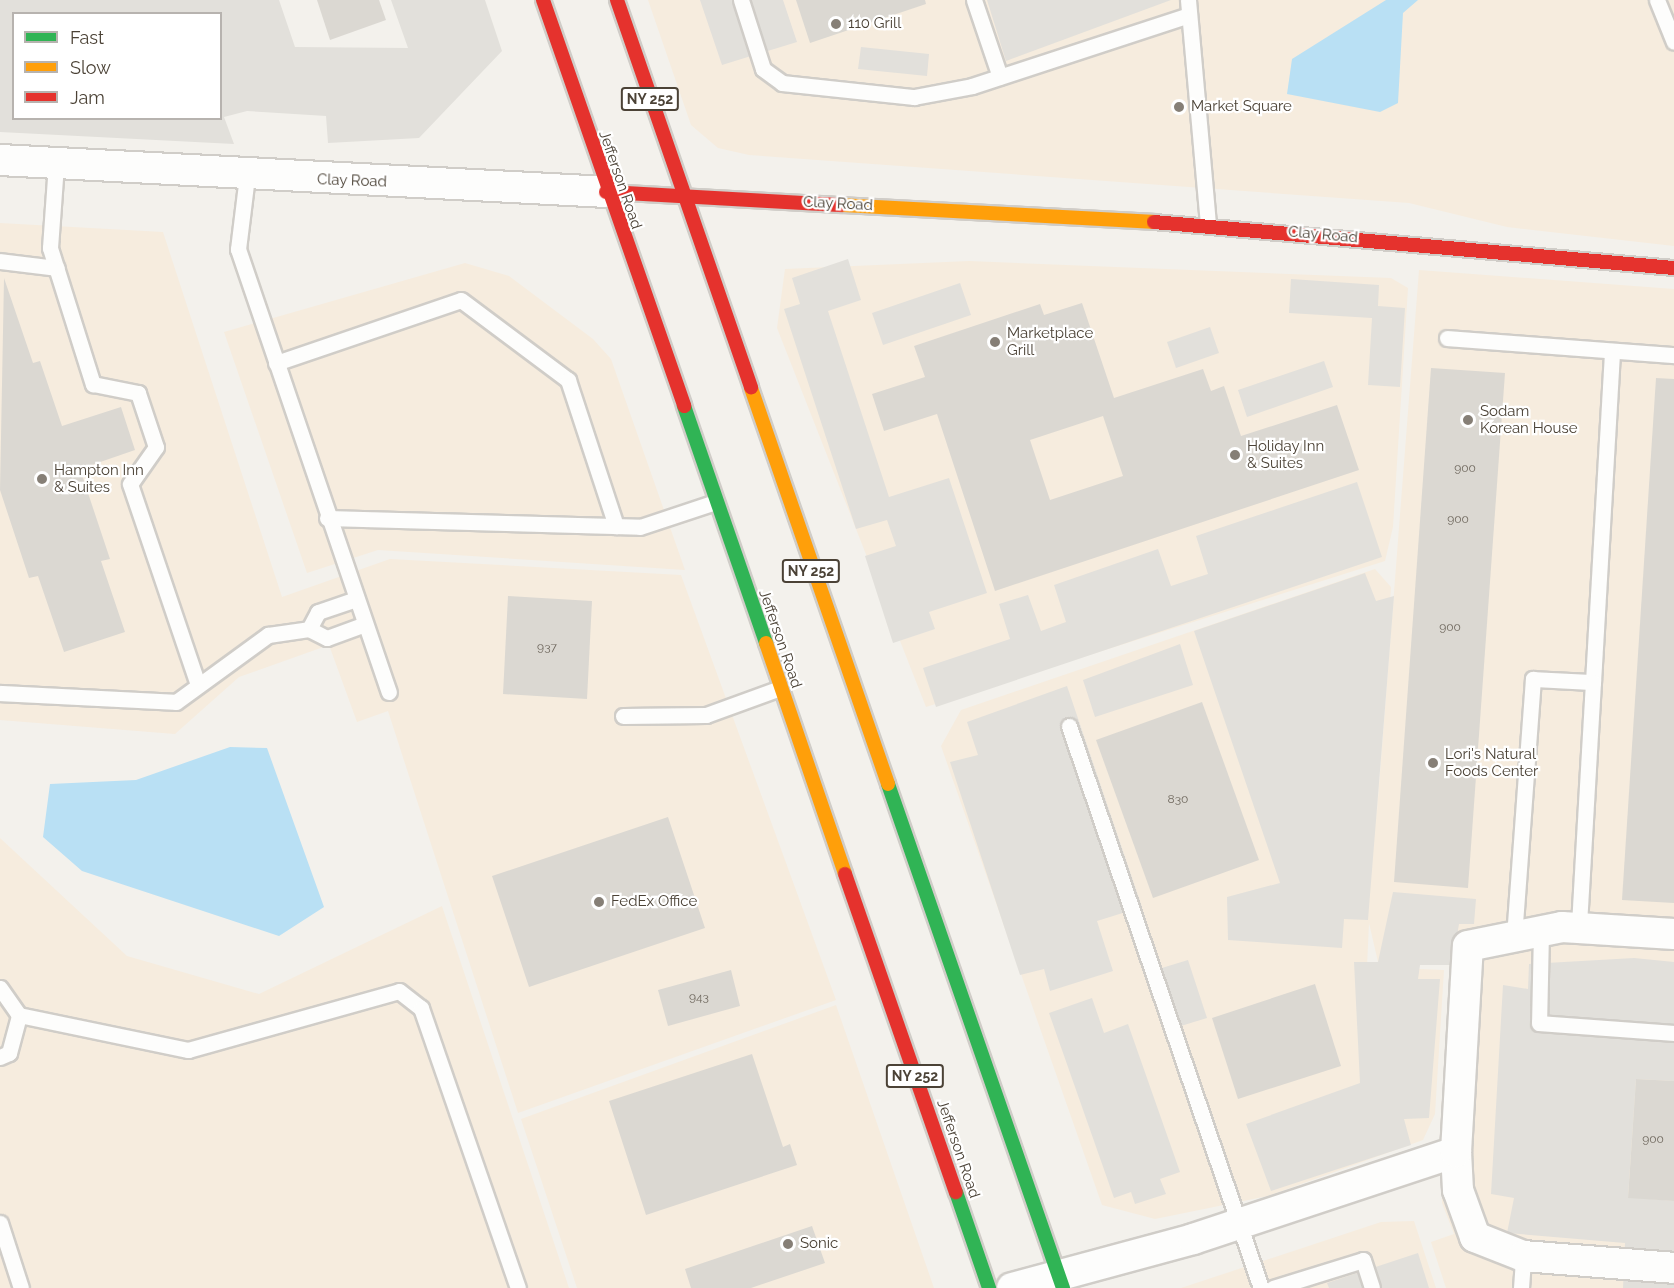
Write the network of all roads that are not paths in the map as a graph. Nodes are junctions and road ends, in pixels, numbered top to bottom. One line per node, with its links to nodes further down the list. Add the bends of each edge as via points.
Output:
1 (543, 0): 12 (main road, Jefferson Road / NY 252)
2 (617, 0): 13 (main road, NY 252)
3 (741, 0): 8 (lane, via 763,69 782,82 914,97)
4 (974, 0): 8 (lane)
5 (1657, 0): 7 (lane)
6 (1188, 7): 8 (lane); 14 (lane)
7 (1674, 42)
8 (1000, 77)
9 (0, 160): 10 (street, Clay Road)
10 (56, 164): 11 (street, Clay Road); 16 (lane, via 50,248)
11 (247, 176): 12 (street, Clay Road); 21 (lane, via 238,249)
12 (606, 192): 13 (main road, Clay Road); 22 (main road, Jefferson Road / NY 252)
13 (683, 197): 14 (main road, Clay Road); 47 (main road, NY 252)
14 (1208, 225): 17 (main road, Clay Road)
15 (0, 261): 16 (lane)
16 (57, 268): 29 (lane, via 93,384 138,393 156,447 130,484)
17 (1674, 268)
18 (1447, 338): 19 (lane)
19 (1612, 352): 20 (lane); 28 (lane)
20 (1674, 355)
21 (276, 363): 23 (lane); 24 (lane, via 462,300 568,380)
22 (715, 502): 24 (lane, via 640,527); 30 (main road, Jefferson Road / NY 252)
23 (327, 518): 24 (lane); 25 (lane)
24 (616, 526)
25 (356, 599): 26 (lane); 27 (lane, via 318,612)
26 (365, 624): 27 (lane, via 327,638); 31 (lane)
27 (309, 629): 29 (lane, via 268,635)
28 (1593, 682): 35 (lane); 36 (lane, via 1533,679)
29 (198, 685): 32 (lane, via 176,702 156,704)
30 (780, 688): 33 (lane, via 706,714); 50 (main road, Jefferson Road / NY 252)
31 (389, 692)
32 (0, 693)
33 (623, 716)
34 (1069, 726): 44 (lane)
35 (1579, 928): 36 (street); 37 (street)
36 (1527, 934): 40 (lane, via 1539,1023); 42 (street, via 1468,946)
37 (1674, 934)
38 (0, 988): 39 (lane)
39 (20, 1015): 41 (lane, via 9,1053); 49 (lane, via 188,1050 399,991 421,1008)
40 (1674, 1033)
41 (0, 1057)
42 (1456, 1152): 44 (street); 45 (street, via 1458,1190 1475,1237)
43 (0, 1223): 48 (lane)
44 (1238, 1225): 47 (street); 52 (lane)
45 (1523, 1256): 46 (street); 55 (lane)
46 (1674, 1268)
47 (1060, 1282): 51 (street)
48 (21, 1288)
49 (519, 1288)
50 (989, 1288)
51 (1012, 1288)
52 (1261, 1288)
53 (1274, 1288): 54 (lane, via 1363,1260)
54 (1372, 1288)
55 (1521, 1288)

